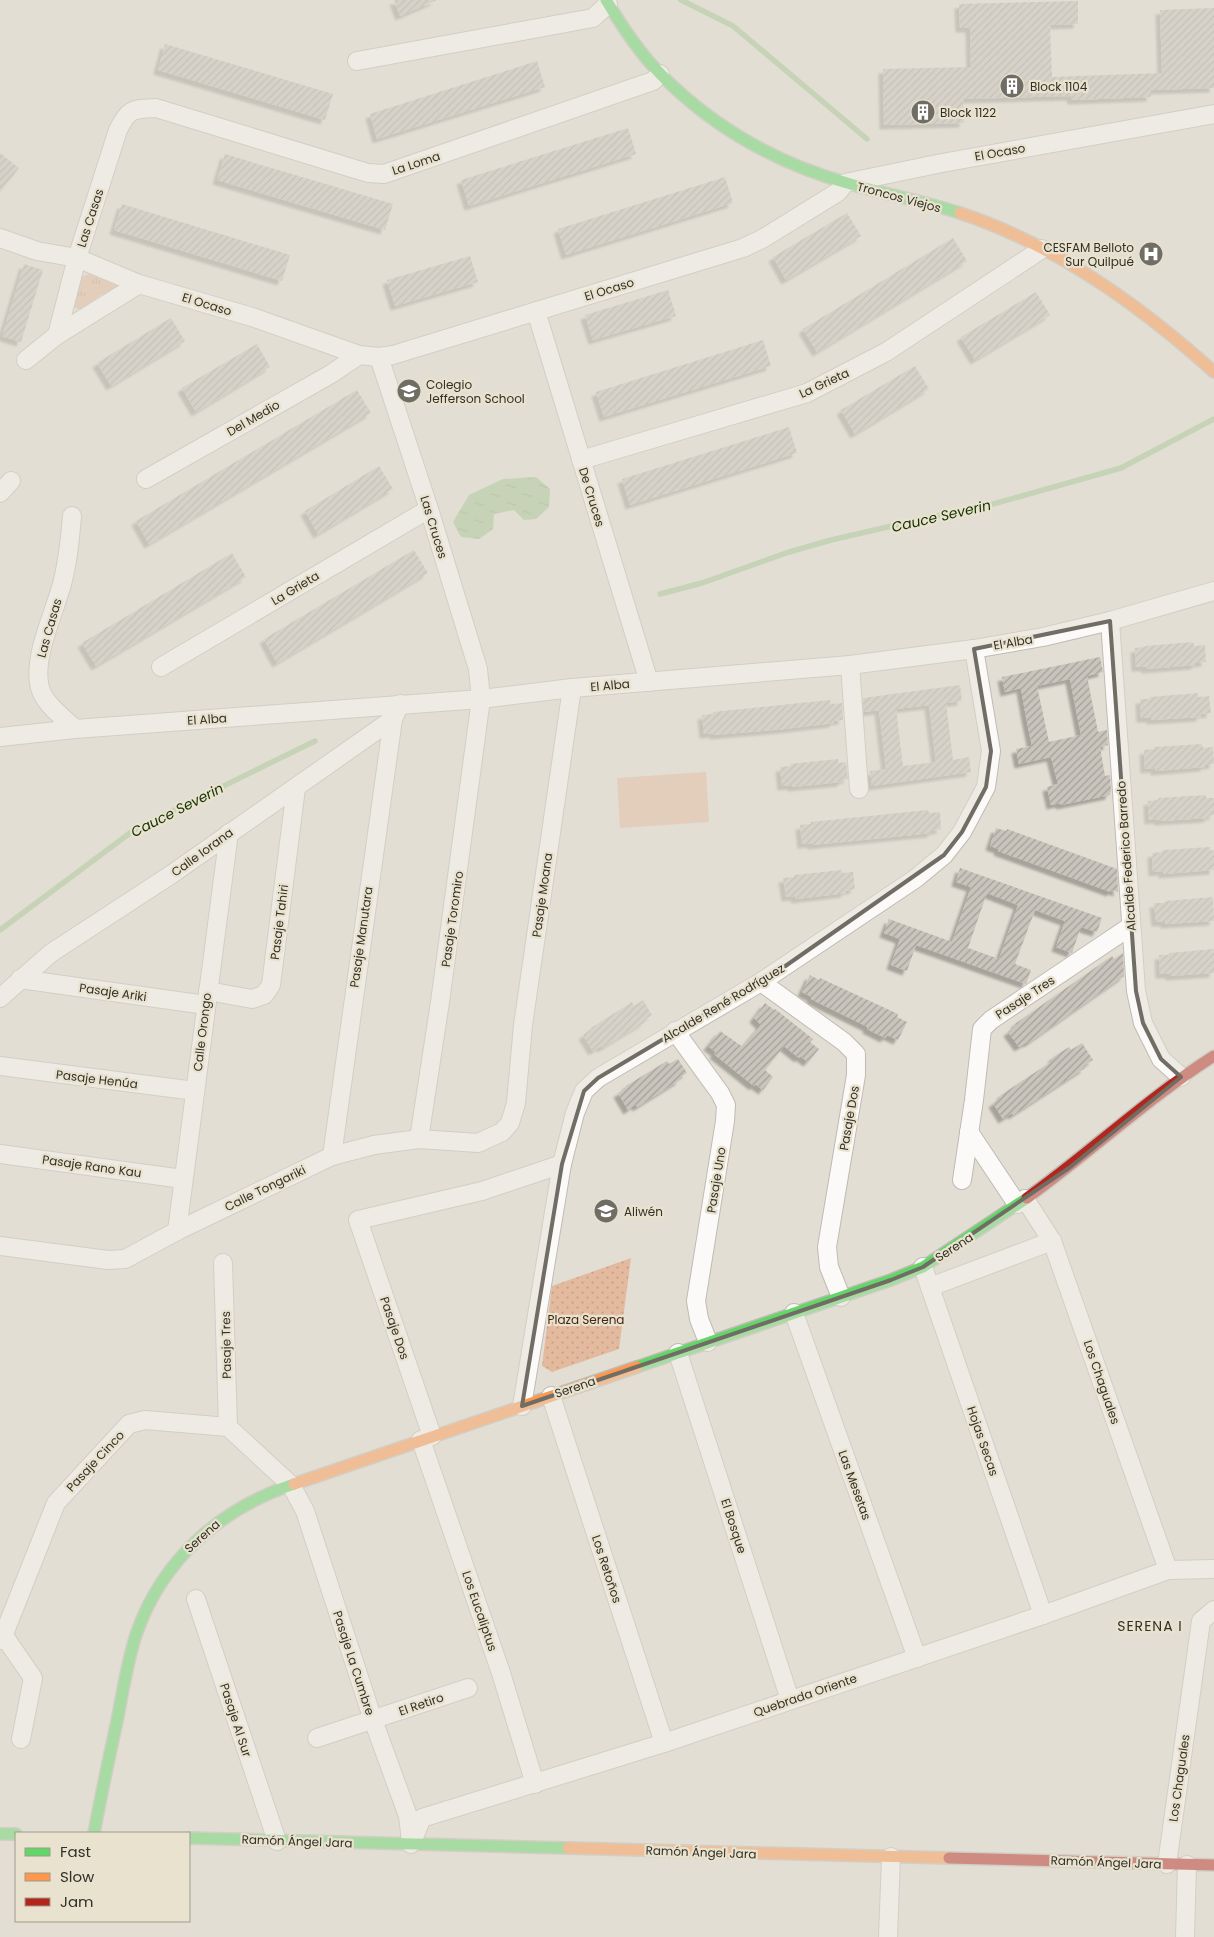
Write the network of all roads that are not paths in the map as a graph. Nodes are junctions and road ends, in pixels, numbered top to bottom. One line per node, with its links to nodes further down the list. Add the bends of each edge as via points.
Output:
1 (607, 2): 2 (street, via 592,18); 3 (street, Troncos Viejos)
2 (356, 61)
3 (660, 74): 5 (street, La Loma, via 653,81 384,174 368,173 156,108 134,109); 6 (street, Troncos Viejos, via 688,101 758,149)
4 (1214, 114): 6 (street, El Ocaso)
5 (118, 130): 9 (street, Las Casas)
6 (845, 183): 8 (street, Troncos Viejos, via 924,202 989,223); 11 (street, El Ocaso, via 838,192 743,248)
7 (0, 238): 9 (street, El Ocaso, via 38,251)
8 (1042, 249): 16 (street, Troncos Viejos, via 1119,294); 17 (street, La Grieta, via 886,352 807,393)
9 (77, 258): 10 (street, El Ocaso); 12 (street, Las Casas)
10 (139, 284): 12 (street); 13 (street, El Ocaso, via 252,317)
11 (536, 311): 14 (street, El Ocaso); 17 (street, De Cruces)
12 (57, 335): 15 (street)
13 (359, 355): 14 (street, El Ocaso); 18 (street, Del Medio)
14 (379, 358): 19 (street, Las Cruces)
15 (26, 360)
16 (1214, 372)
17 (581, 460): 26 (street, De Cruces)
18 (146, 480)
19 (429, 509): 25 (street, La Grieta); 28 (street, Las Cruces, via 478,669)
20 (72, 516): 30 (street, Las Casas, via 63,583 38,665 40,689 50,706)
21 (1214, 591): 22 (street, El Alba)
22 (1110, 621): 23 (street, El Alba, via 1043,637); 35 (street, Alcalde Federico Barredo)
23 (974, 648): 24 (street, El Alba); 37 (street, Alcalde René Rodríguez, via 991,751 986,787 962,832 944,855 915,879)
24 (850, 665): 26 (street, El Alba); 33 (street)
25 (161, 667)
26 (649, 682): 27 (street, El Alba)
27 (572, 688): 28 (street, El Alba); 45 (street, Pasaje Moana, via 523,1025)
28 (481, 699): 29 (street, El Alba); 47 (street, Pasaje Toromiro)
29 (396, 711): 30 (street, El Alba); 32 (street, Calle Iorana); 49 (street, Pasaje Manutara)
30 (74, 729): 31 (street, El Alba)
31 (0, 737)
32 (296, 788): 34 (street, Calle Iorana); 39 (street, Pasaje Tahiri, via 271,985 264,995 252,999)
33 (859, 789)
34 (228, 833): 36 (street, Calle Iorana, via 172,874 51,953); 39 (street, Calle Orongo)
35 (1131, 926): 43 (street, Alcalde Federico Barredo, via 1136,991 1143,1023 1161,1060); 46 (street, Pasaje Tres, via 990,1020 982,1029)
36 (20, 979): 38 (street, Calle Iorana); 39 (street, Pasaje Ariki)
37 (761, 982): 40 (street, Alcalde René Rodríguez); 60 (street, Pasaje Dos, via 856,1054 856,1075 827,1247 829,1266)
38 (0, 998)
39 (207, 998): 44 (street, Calle Orongo)
40 (675, 1031): 50 (street, Alcalde René Rodríguez, via 598,1078 584,1091 572,1121); 62 (street, Pasaje Uno, via 726,1105 696,1302)
41 (1214, 1056): 43 (street, Serena)
42 (0, 1066): 44 (street, Pasaje Henúa)
43 (1181, 1077): 53 (street, Serena, via 1069,1168)
44 (195, 1091): 51 (street, Calle Orongo)
45 (516, 1103): 47 (street, Calle Tongariki, via 510,1123 489,1139 478,1143)
46 (969, 1132): 52 (street, Pasaje Tres); 53 (street)
47 (419, 1139): 49 (street, Calle Tongariki, via 374,1145)
48 (0, 1154): 51 (street, Pasaje Rano Kau)
49 (332, 1156): 54 (street, Calle Tongariki)
50 (562, 1164): 65 (street, Alcalde René Rodríguez); 67 (street, Pasaje Dos, via 482,1191 358,1220)
51 (183, 1179): 54 (street, Calle Orongo)
52 (962, 1180)
53 (1021, 1201): 55 (street, Los Chaguales); 58 (street, Serena, via 955,1248)
54 (177, 1231): 56 (street, Calle Tongariki, via 125,1258 108,1260)
55 (1052, 1241): 59 (street, Serena); 70 (street, Los Chaguales)
56 (0, 1246)
57 (224, 1262): 66 (street, Pasaje Tres)
58 (923, 1266): 59 (street, Hojas Secas); 60 (street, Serena)
59 (930, 1287): 73 (street, Hojas Secas)
60 (841, 1297): 61 (street, Serena)
61 (794, 1313): 62 (street, Serena); 75 (street, Las Mesetas)
62 (708, 1342): 63 (street, Serena)
63 (678, 1352): 64 (street, Serena); 77 (street, El Bosque)
64 (551, 1396): 65 (street, Serena); 81 (street, Los Retoños)
65 (522, 1406): 67 (street, Serena)
66 (228, 1427): 68 (street); 74 (street, Pasaje Cinco, via 146,1420 129,1424 56,1503)
67 (427, 1438): 68 (street, Serena); 82 (street, Los Eucaliptus)
68 (291, 1485): 78 (street, Pasaje La Cumbre, via 305,1512); 83 (street, Serena, via 248,1502 211,1526 180,1556 155,1593 142,1620 131,1656)
69 (1214, 1569): 70 (street, Quebrada Oriente)
70 (1168, 1570): 73 (street, Quebrada Oriente)
71 (196, 1599): 87 (street, Pasaje Al Sur)
72 (1214, 1610): 90 (street, Los Chaguales, via 1201,1621)
73 (1043, 1615): 75 (street, Quebrada Oriente)
74 (1, 1634): 80 (street, via 33,1678)
75 (917, 1658): 77 (street, Quebrada Oriente)
76 (468, 1688): 78 (street, El Retiro)
77 (790, 1700): 81 (street, Quebrada Oriente)
78 (373, 1720): 79 (street, El Retiro); 88 (street, Pasaje La Cumbre, via 408,1816)
79 (317, 1738)
80 (21, 1739)
81 (664, 1743): 82 (street, Quebrada Oriente)
82 (535, 1784): 88 (street, Quebrada Oriente, via 422,1818)
83 (94, 1832)
84 (15, 1834): 85 (street)
85 (0, 1835)
86 (190, 1838): 87 (street, Ramón Ángel Jara)
87 (277, 1841): 88 (street, Ramón Ángel Jara)
88 (411, 1844): 89 (street, Ramón Ángel Jara)
89 (890, 1857): 90 (street, Ramón Ángel Jara); 93 (street)
90 (1167, 1864): 91 (street, Ramón Ángel Jara)
91 (1187, 1864): 92 (street, Ramón Ángel Jara); 94 (street)
92 (1214, 1865)
93 (888, 1937)
94 (1185, 1937)

